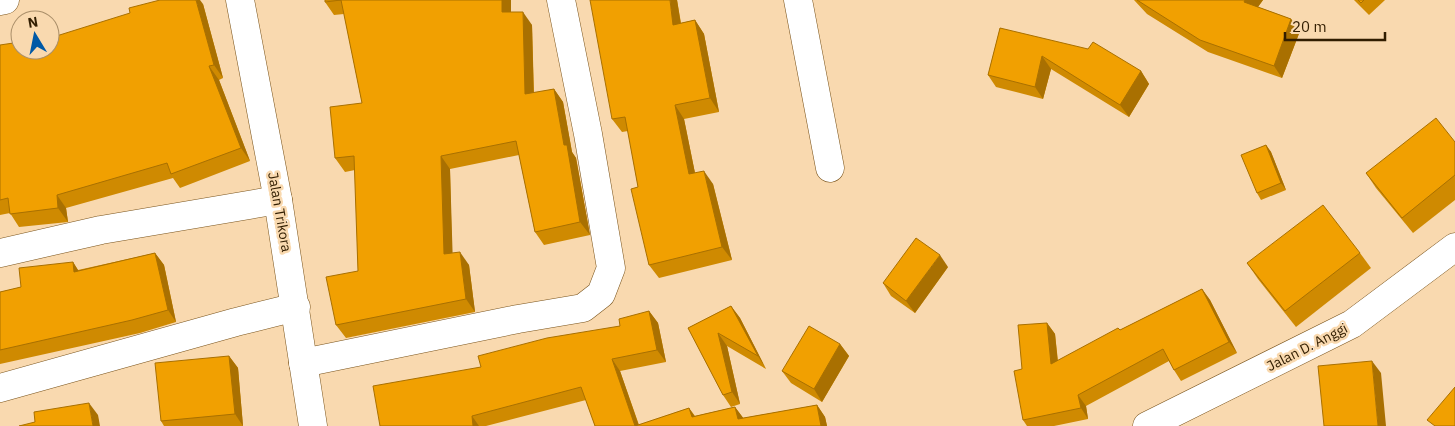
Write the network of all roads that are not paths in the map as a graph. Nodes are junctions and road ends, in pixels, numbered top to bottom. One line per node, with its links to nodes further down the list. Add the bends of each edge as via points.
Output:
1 (5, 0): 5 (street)
2 (240, 0): 7 (street, Jalan Trikora)
3 (561, 0): 11 (street, via 611,268 601,294 583,308)
4 (798, 0): 6 (street)
5 (0, 1)
6 (830, 168)
7 (278, 200): 9 (street, via 101,230); 10 (street, Jalan Trikora)
8 (1455, 247): 14 (street, Jalan D. Anggi, via 1352,324)
9 (0, 253)
10 (296, 307): 11 (street, Jalan Trikora); 12 (street)
11 (302, 363): 13 (street, Jalan Trikora)
12 (0, 388)
13 (313, 426)
14 (1147, 426)

